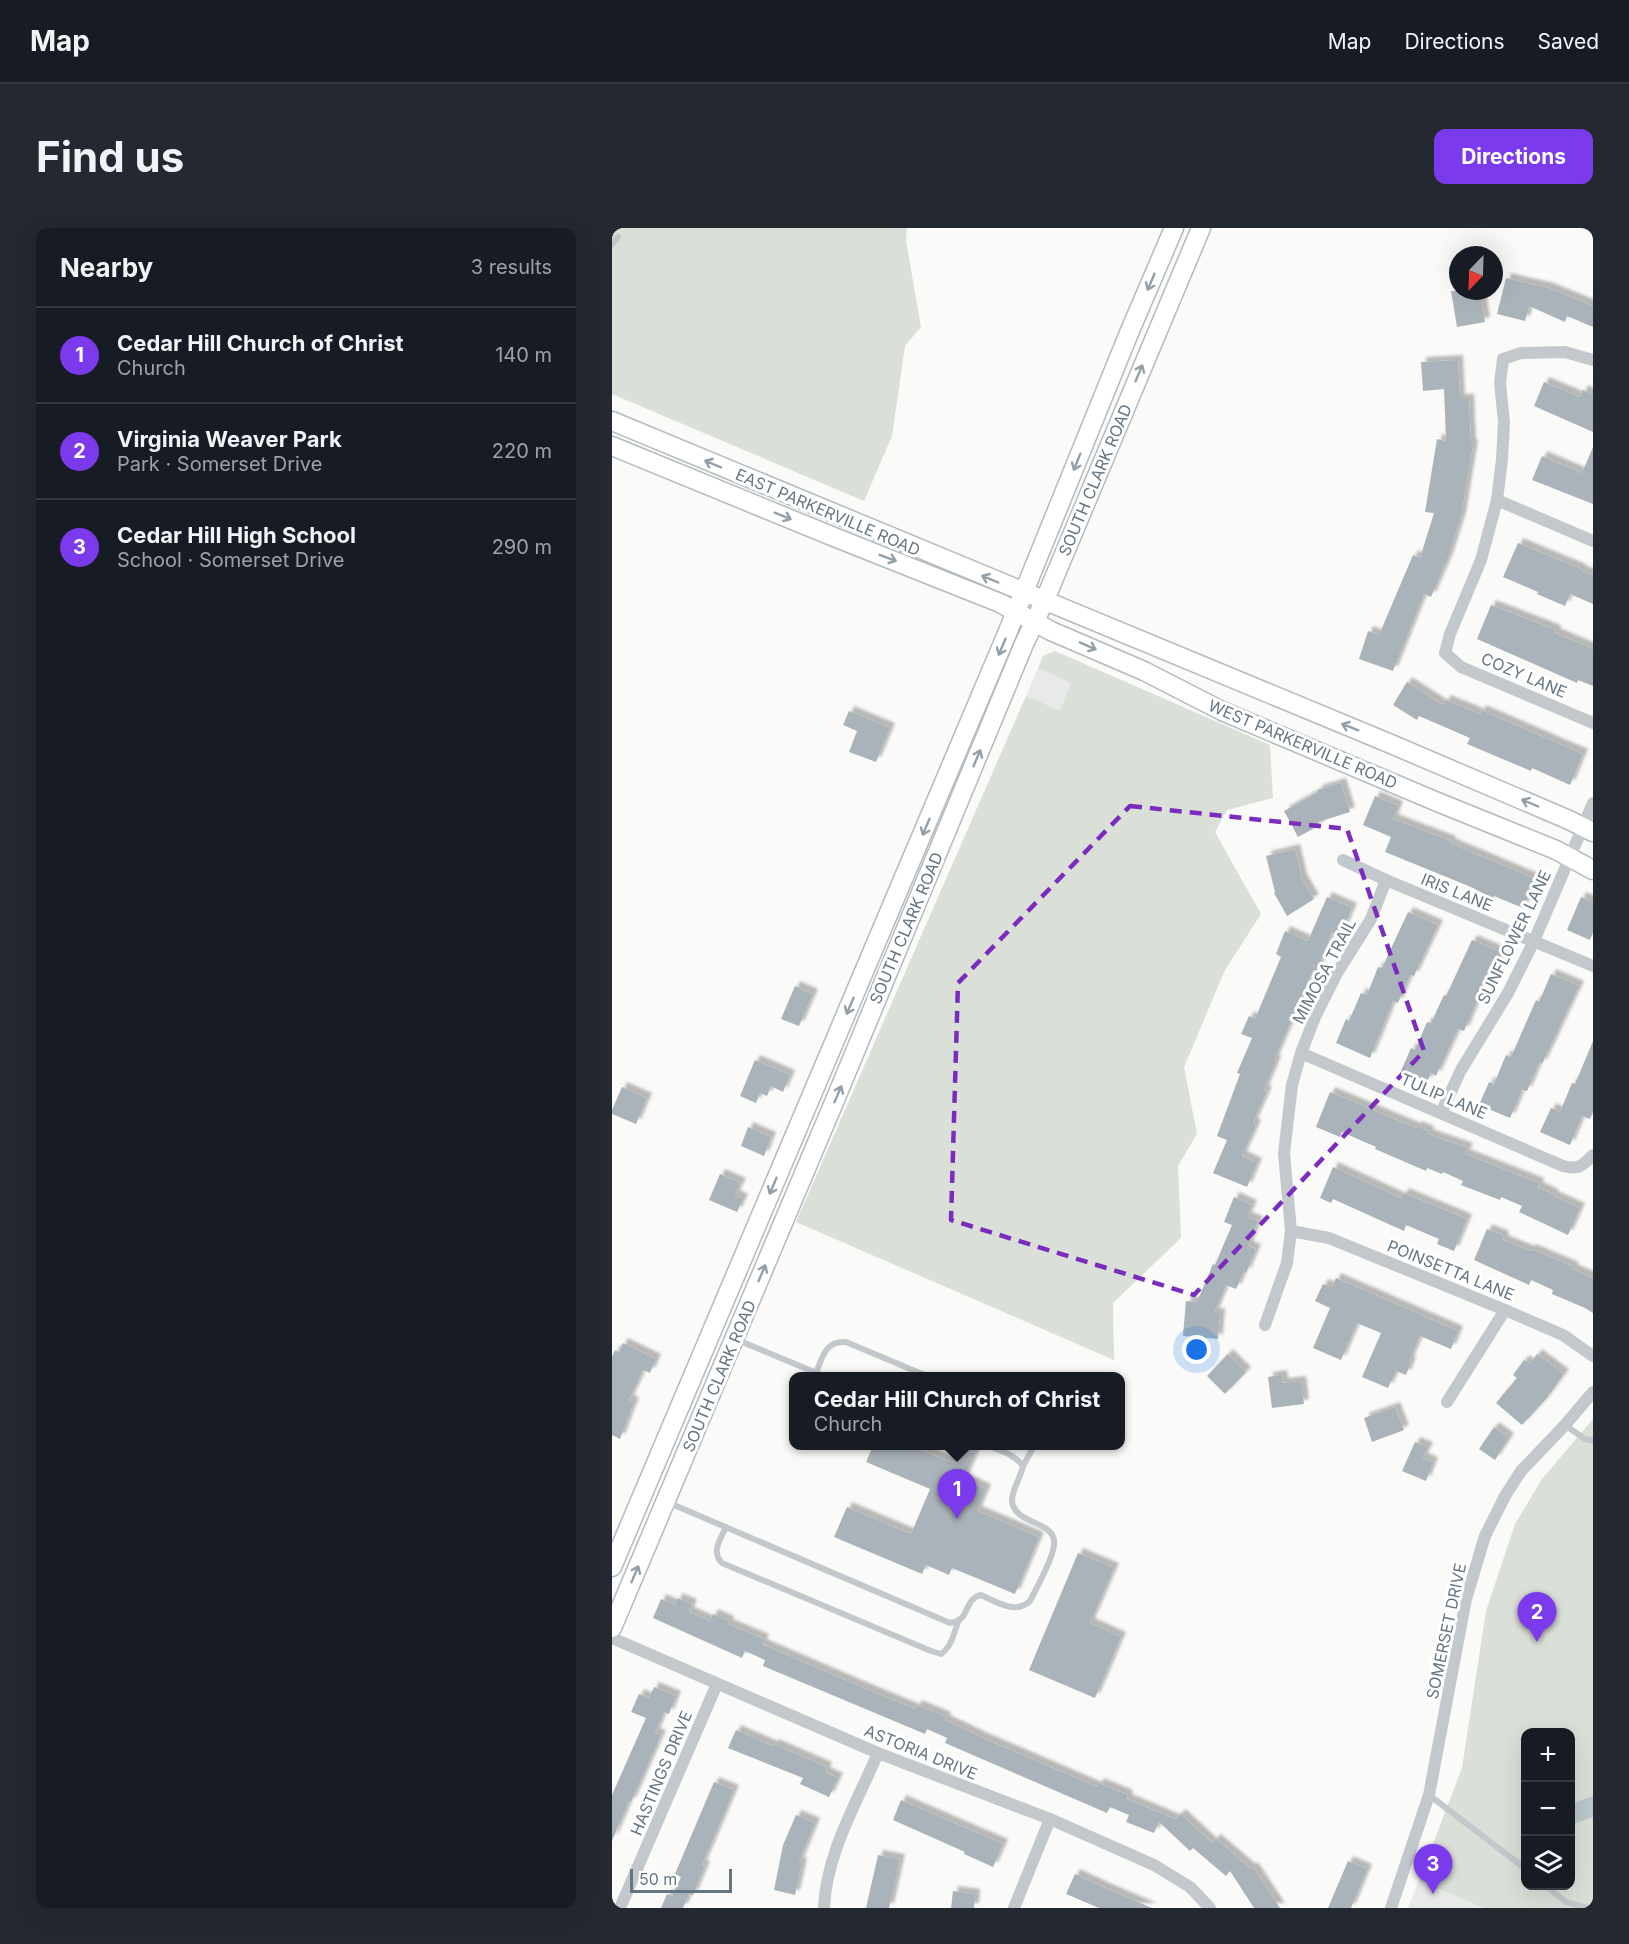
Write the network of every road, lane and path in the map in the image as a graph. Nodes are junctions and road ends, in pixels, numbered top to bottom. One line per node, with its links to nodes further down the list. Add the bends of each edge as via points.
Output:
1 (1174, 228): 10 (main road, SOUTH CLARK ROAD, one-way to 10)
2 (1201, 228): 11 (main road, SOUTH CLARK ROAD, one-way to 2)
3 (618, 237): 4 (lane)
4 (612, 244)
5 (1593, 360): 8 (street, via 1565,352 1521,353 1503,359 1500,383 1504,422)
6 (612, 421): 10 (main road, EAST PARKERVILLE ROAD, one-way to 6)
7 (612, 446): 12 (main road, EAST PARKERVILLE ROAD, one-way to 12)
8 (1497, 500): 9 (street); 14 (street, COZY LANE, via 1481,560 1445,653 1461,667)
9 (1593, 541)
10 (1024, 593): 11 (main road, EAST PARKERVILLE ROAD); 12 (main road, SOUTH CLARK ROAD)
11 (1044, 602): 13 (main road, SOUTH CLARK ROAD); 16 (main road, WEST PARKERVILLE ROAD, one-way to 11)
12 (1016, 612): 13 (main road, WEST PARKERVILLE ROAD); 29 (main road, SOUTH CLARK ROAD, one-way to 29)
13 (1035, 622): 17 (main road, WEST PARKERVILLE ROAD, one-way to 17, via 1222,711); 30 (main road, SOUTH CLARK ROAD, one-way to 13)
14 (1593, 723)
15 (1593, 803): 16 (street, SUNFLOWER LANE)
16 (1588, 830): 17 (street, SUNFLOWER LANE)
17 (1570, 858): 19 (main road, WEST PARKERVILLE ROAD); 21 (street, SUNFLOWER LANE)
18 (1343, 860): 20 (street, IRIS LANE)
19 (1593, 870)
20 (1386, 880): 21 (street, IRIS LANE); 23 (street, MIMOSA TRAIL, via 1371,919 1314,1017)
21 (1534, 941): 22 (street, IRIS LANE); 24 (street, SUNFLOWER LANE)
22 (1593, 966)
23 (1301, 1053): 24 (street, TULIP LANE); 26 (street, MIMOSA TRAIL, via 1292,1085 1284,1153)
24 (1441, 1113): 25 (street, TULIP LANE, via 1563,1166 1574,1169)
25 (1593, 1155)
26 (1291, 1231): 27 (street, POINSETTA LANE, via 1329,1238); 28 (street, MIMOSA TRAIL, via 1287,1263)
27 (1505, 1310): 31 (street, POINSETTA LANE, via 1563,1335); 36 (street)
28 (1265, 1325)
29 (712, 1330): 30 (main road); 42 (main road, SOUTH CLARK ROAD)
30 (735, 1339): 32 (lane); 43 (main road, SOUTH CLARK ROAD)
31 (1593, 1356)
32 (814, 1372)
33 (816, 1372): 34 (lane, via 829,1345 836,1342 846,1342)
34 (915, 1372)
35 (1593, 1392): 37 (street, SOMERSET DRIVE)
36 (1446, 1402)
37 (1565, 1425): 38 (lane); 51 (street, SOMERSET DRIVE, via 1521,1471 1485,1536 1466,1599)
38 (1593, 1441)
39 (1000, 1450): 41 (lane)
40 (1032, 1450): 41 (lane)
41 (1023, 1466): 46 (lane, via 1012,1503 1023,1518 1052,1534 1054,1548 1030,1601 1024,1606 1015,1609 976,1596)
42 (644, 1492): 43 (main road); 45 (main road, SOUTH CLARK ROAD)
43 (666, 1502): 44 (lane); 47 (main road, SOUTH CLARK ROAD, one-way to 43)
44 (726, 1527): 46 (lane, via 950,1623); 46 (lane, via 716,1550 722,1563 931,1651 945,1651)
45 (612, 1567)
46 (958, 1622)
47 (612, 1628)
48 (612, 1638): 49 (street, ASTORIA DRIVE)
49 (717, 1684): 50 (street, ASTORIA DRIVE); 55 (street, HASTINGS DRIVE)
50 (878, 1754): 52 (street, ASTORIA DRIVE); 56 (street, via 833,1856)
51 (1430, 1795): 53 (lane); 59 (street, SOMERSET DRIVE)
52 (1050, 1819): 57 (street); 58 (street, ASTORIA DRIVE, via 1154,1865 1190,1887)
53 (1521, 1865)
54 (1551, 1890): 60 (lane, via 1566,1902)
55 (620, 1908)
56 (824, 1908)
57 (1014, 1908)
58 (1210, 1908)
59 (1391, 1908)
60 (1587, 1908)

